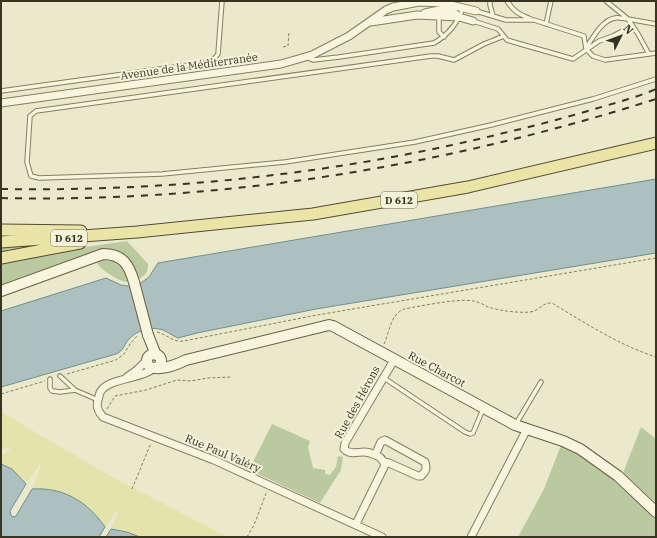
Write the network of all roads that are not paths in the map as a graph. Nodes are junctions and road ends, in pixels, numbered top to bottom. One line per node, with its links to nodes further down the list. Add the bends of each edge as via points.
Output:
1 (222, 1): 27 (lane, via 218,54 213,60)
2 (490, 1): 11 (lane)
3 (507, 1): 14 (lane, via 519,15)
4 (551, 1): 17 (lane)
5 (606, 1): 13 (lane)
6 (450, 7): 7 (street, Avenue de la Méditerranée); 9 (street, Avenue de la Méditerranée); 12 (street, Avenue de la Méditerranée); 16 (street, Avenue de la Méditerranée, via 443,3 418,2 386,10)
7 (463, 8): 8 (street, Avenue de la Méditerranée); 12 (lane)
8 (476, 11): 11 (lane)
9 (417, 15): 10 (street, Avenue de la Méditerranée); 16 (street, Avenue de la Méditerranée)
10 (439, 16): 12 (street, Avenue de la Méditerranée); 21 (lane, via 439,32)
11 (493, 16): 14 (lane, via 506,20)
12 (459, 17): 15 (street, Avenue de la Méditerranée); 21 (lane)
13 (628, 19): 18 (lane); 19 (lane); 22 (lane, via 614,18 606,23 594,34)
14 (534, 20): 17 (lane)
15 (473, 21): 20 (lane, via 498,29)
16 (370, 22): 25 (street, Avenue de la Méditerranée, via 349,36)
17 (546, 24): 22 (lane, via 584,36)
18 (656, 24)
19 (632, 26): 22 (lane); 24 (lane)
20 (504, 36): 22 (lane, via 507,40 573,59); 26 (lane, via 454,60 431,56 36,111 30,116 27,162 31,176 39,178 162,174 285,162 415,142 491,125 593,99)
21 (444, 37): 25 (lane, via 434,43 340,57 313,60)
22 (586, 49): 24 (lane, via 593,56 605,60)
23 (656, 53): 24 (lane)
24 (649, 54)
25 (304, 57): 28 (street, Avenue de la Méditerranée, via 268,66)
26 (656, 79)
27 (1, 91)
28 (1, 103)
29 (656, 143): 31 (main road, D 612, via 419,196 313,214)
30 (1, 230): 31 (main road)
31 (137, 232): 32 (main road, D 612); 33 (main road)
32 (1, 242)
33 (1, 258)
34 (1, 291): 35 (street, bridge, via 103,254 112,254 131,270)
35 (152, 357): 36 (street, Rue Charcot); 38 (street, via 160,359); 42 (street)
36 (186, 360): 37 (street, Rue Charcot, via 329,325 339,328); 38 (street, Rue Charcot, via 179,364)
37 (394, 360): 40 (street, Rue des Hérons); 46 (street, Rue Charcot)
38 (155, 368): 42 (street)
39 (60, 376): 44 (lane)
40 (383, 377): 46 (lane, via 470,434 473,433); 49 (street, Rue des Hérons, via 344,449)
41 (50, 379): 44 (lane, via 52,391)
42 (124, 380): 45 (street, via 101,390)
43 (541, 382): 47 (lane)
44 (76, 390): 45 (lane)
45 (98, 400): 52 (street, Rue Paul Valéry, via 97,406 101,415 214,460)
46 (484, 408): 47 (street, Rue Charcot)
47 (515, 425): 48 (street, Rue Charcot)
48 (526, 429): 51 (street, Rue Charcot, via 580,449 618,476); 54 (street)
49 (375, 455): 50 (street); 50 (street, via 381,442 385,440 425,462 426,467 424,474 418,476)
50 (384, 462): 52 (street, via 384,470)
51 (656, 512)
52 (356, 524): 53 (street, Rue Paul Valéry)
53 (382, 537)
54 (471, 537)

